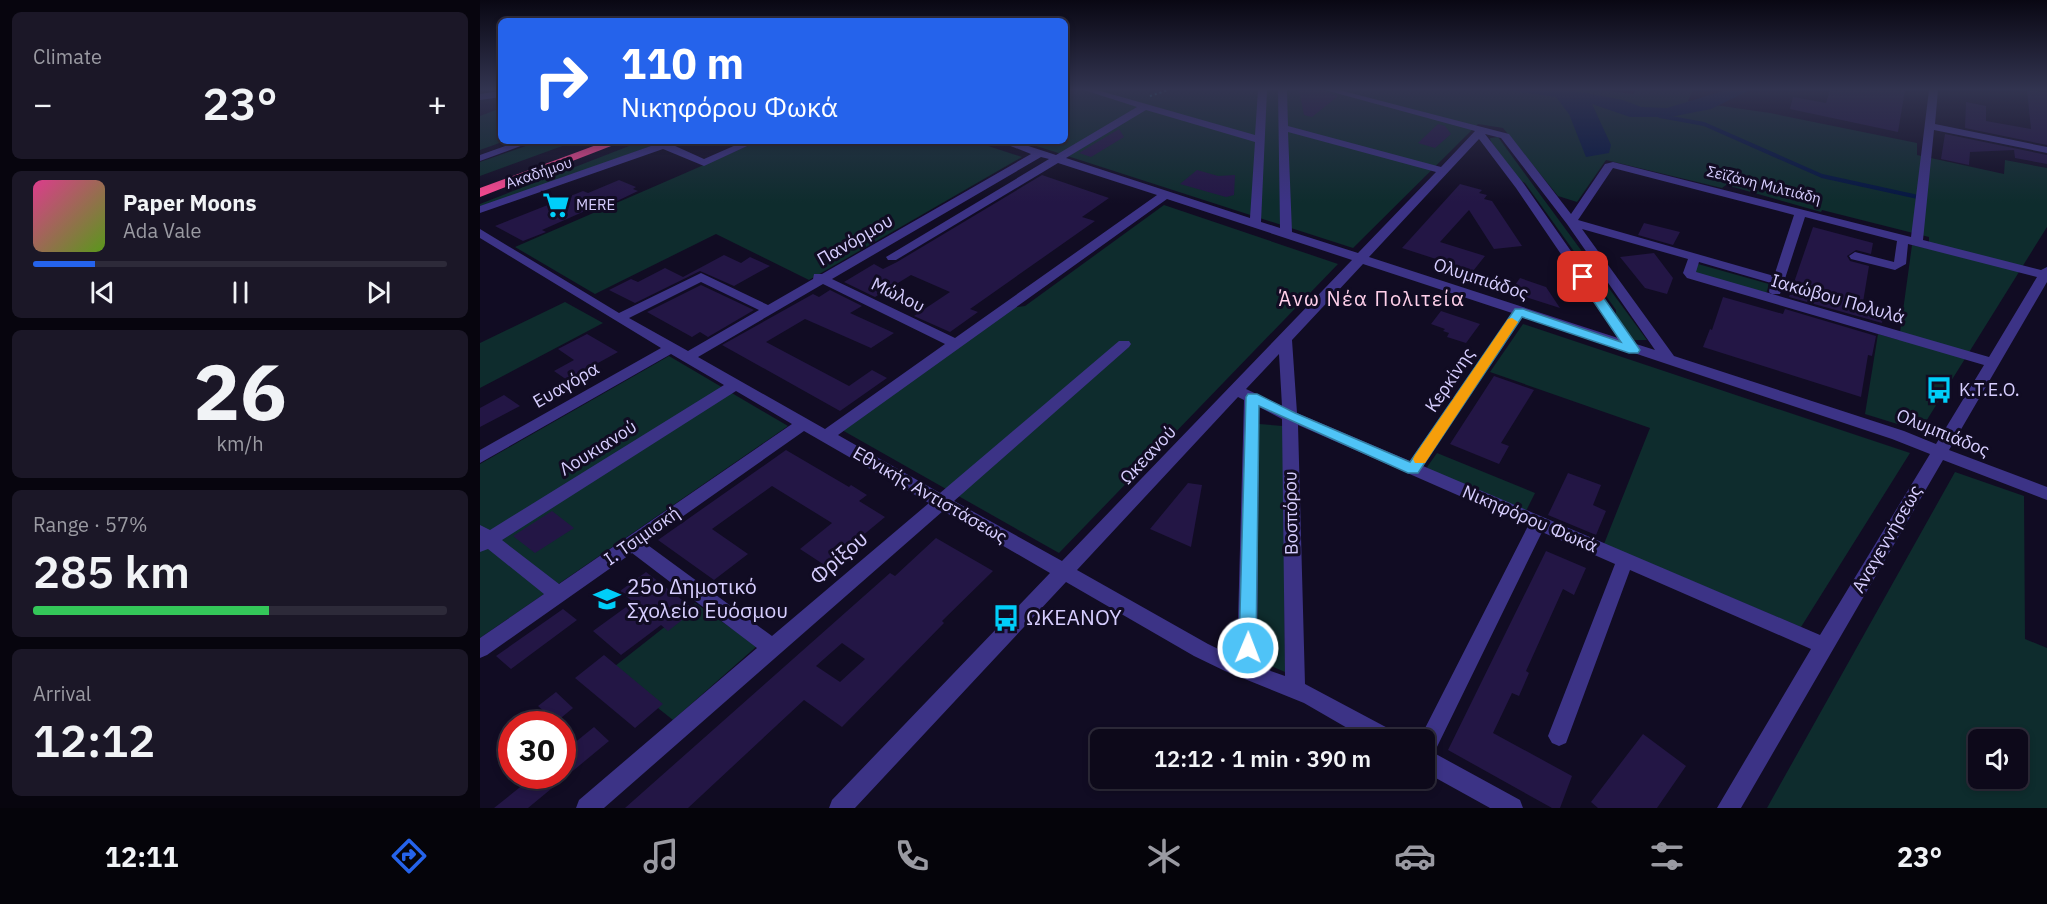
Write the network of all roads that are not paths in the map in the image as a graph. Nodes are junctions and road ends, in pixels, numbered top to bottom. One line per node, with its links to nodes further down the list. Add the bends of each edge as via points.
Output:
1 (1282, 127): 32 (street)
2 (1108, 128): 22 (street)
3 (1219, 128): 11 (street)
4 (1261, 128): 11 (street)
5 (1285, 128): 23 (street)
6 (1469, 128): 10 (street)
7 (1931, 128): 34 (street)
8 (1948, 128): 19 (street)
9 (1951, 128): 18 (street)
10 (1481, 131): 23 (street, Ωκεανού); 29 (street, via 1499,133 1508,139); 50 (street)
11 (1260, 140): 30 (street)
12 (520, 144): 21 (street)
13 (592, 144): 24 (highway)
14 (610, 144): 25 (highway)
15 (746, 144): 17 (street, via 704,163)
16 (1012, 144): 20 (street, Ολυμπιάδος)
17 (664, 145): 27 (street, Ακαδήμου)
18 (2047, 145)
19 (2047, 150)
20 (1040, 153): 22 (street, Ολυμπιάδος); 40 (street, Πανόρμου, via 881,245 875,242 816,276)
21 (480, 158)
22 (1055, 158): 26 (street, Ολυμπιάδος); 36 (street)
23 (1443, 171): 38 (street, Ωκεανού)
24 (480, 185)
25 (480, 193)
26 (1165, 195): 30 (street, Ολυμπιάδος); 47 (street)
27 (480, 210)
28 (1801, 212): 29 (street, Σεϊζάνη Μιλτιάδη, via 1616,165 1609,166); 33 (street, Σεϊζάνη Μιλτιάδη); 41 (street)
29 (1570, 222): 37 (street, Ιακώβου Πολυλά); 52 (street)
30 (1255, 225): 32 (street, Ολυμπιάδος)
31 (480, 234): 45 (street, Εθνικής Αντιστάσεως)
32 (1286, 235): 38 (street, Ολυμπιάδος)
33 (1903, 237): 34 (street, Σεϊζάνη Μιλτιάδη); 35 (street, via 1899,264 1895,266)
34 (1917, 241): 39 (street, Σεϊζάνη Μιλτιάδη)
35 (1855, 256)
36 (892, 257)
37 (1695, 257): 41 (street, Ιακώβου Πολυλά); 42 (street, Ιακώβου Πολυλά, via 1691,275)
38 (1358, 259): 44 (street, Ολυμπιάδος); 46 (street, Ωκεανού)
39 (2046, 272): 53 (street, Αναγεννήσεως)
40 (824, 279): 43 (street, Πανόρμου); 47 (street, Μώλου)
41 (1778, 281): 42 (street)
42 (1773, 299): 53 (street, Ιακώβου Πολυλά)
43 (769, 310): 45 (street, via 701,277); 51 (street, Πανόρμου)
44 (1519, 312): 50 (street, Ολυμπιάδος); 62 (street, Κερκίνης)
45 (619, 318): 49 (street, Εθνικής Αντιστάσεως)
46 (1285, 337): 55 (street, Ωκεανού); 57 (street, Βοσπόρου)
47 (956, 344): 59 (street)
48 (1124, 345): 64 (street, Φρίξου)
49 (671, 348): 51 (street, Εθνικής Αντιστάσεως); 61 (street, Ευαγόρα)
50 (1633, 350): 52 (street, Ολυμπιάδος)
51 (688, 357): 54 (street, Εθνικής Αντιστάσεως)
52 (1671, 362): 60 (street, Ολυμπιάδος)
53 (1994, 363): 60 (street, Αναγεννήσεως)
54 (736, 384): 58 (street, Εθνικής Αντιστάσεως); 66 (street, Λουκιανού)
55 (1236, 390): 56 (street, Νικηφόρου Φωκά); 69 (street, Ωκεανού)
56 (1252, 397): 57 (street, Νικηφόρου Φωκά); 74 (street)
57 (1290, 416): 62 (street, Νικηφόρου Φωκά); 75 (street, Βοσπόρου)
58 (804, 423): 59 (street, Εθνικής Αντιστάσεως); 67 (street, Ι. Τσιμισκή)
59 (826, 436): 64 (street, Εθνικής Αντιστάσεως)
60 (1939, 450): 63 (street, Ολυμπιάδος); 71 (street, Αναγεννήσεως)
61 (480, 457)
62 (1413, 469): 65 (street, Νικηφόρου Φωκά)
63 (2047, 494)
64 (941, 501): 69 (street, Εθνικής Αντιστάσεως); 72 (street, Φρίξου)
65 (1538, 523): 68 (street, Νικηφόρου Φωκά); 77 (street)
66 (483, 539): 70 (street)
67 (632, 543): 70 (street, Ι. Τσιμισκή); 72 (street)
68 (1625, 560): 71 (street, Νικηφόρου Φωκά); 78 (street)
69 (1065, 572): 74 (street, Εθνικής Αντιστάσεως, via 1202,650); 81 (street, Ωκεανού)
70 (558, 594): 73 (street, Ι. Τσιμισκή)
71 (1825, 646): 83 (street, Αναγεννήσεως)
72 (772, 648): 80 (street, Φρίξου)
73 (480, 649)
74 (1247, 671): 75 (street, Εθνικής Αντιστάσεως)
75 (1295, 689): 76 (street, Εθνικής Αντιστάσεως)
76 (1369, 729)
77 (1435, 729)
78 (1558, 736)
79 (1435, 766): 82 (street)
80 (587, 808)
81 (840, 808)
82 (1512, 808)
83 (1728, 808)

